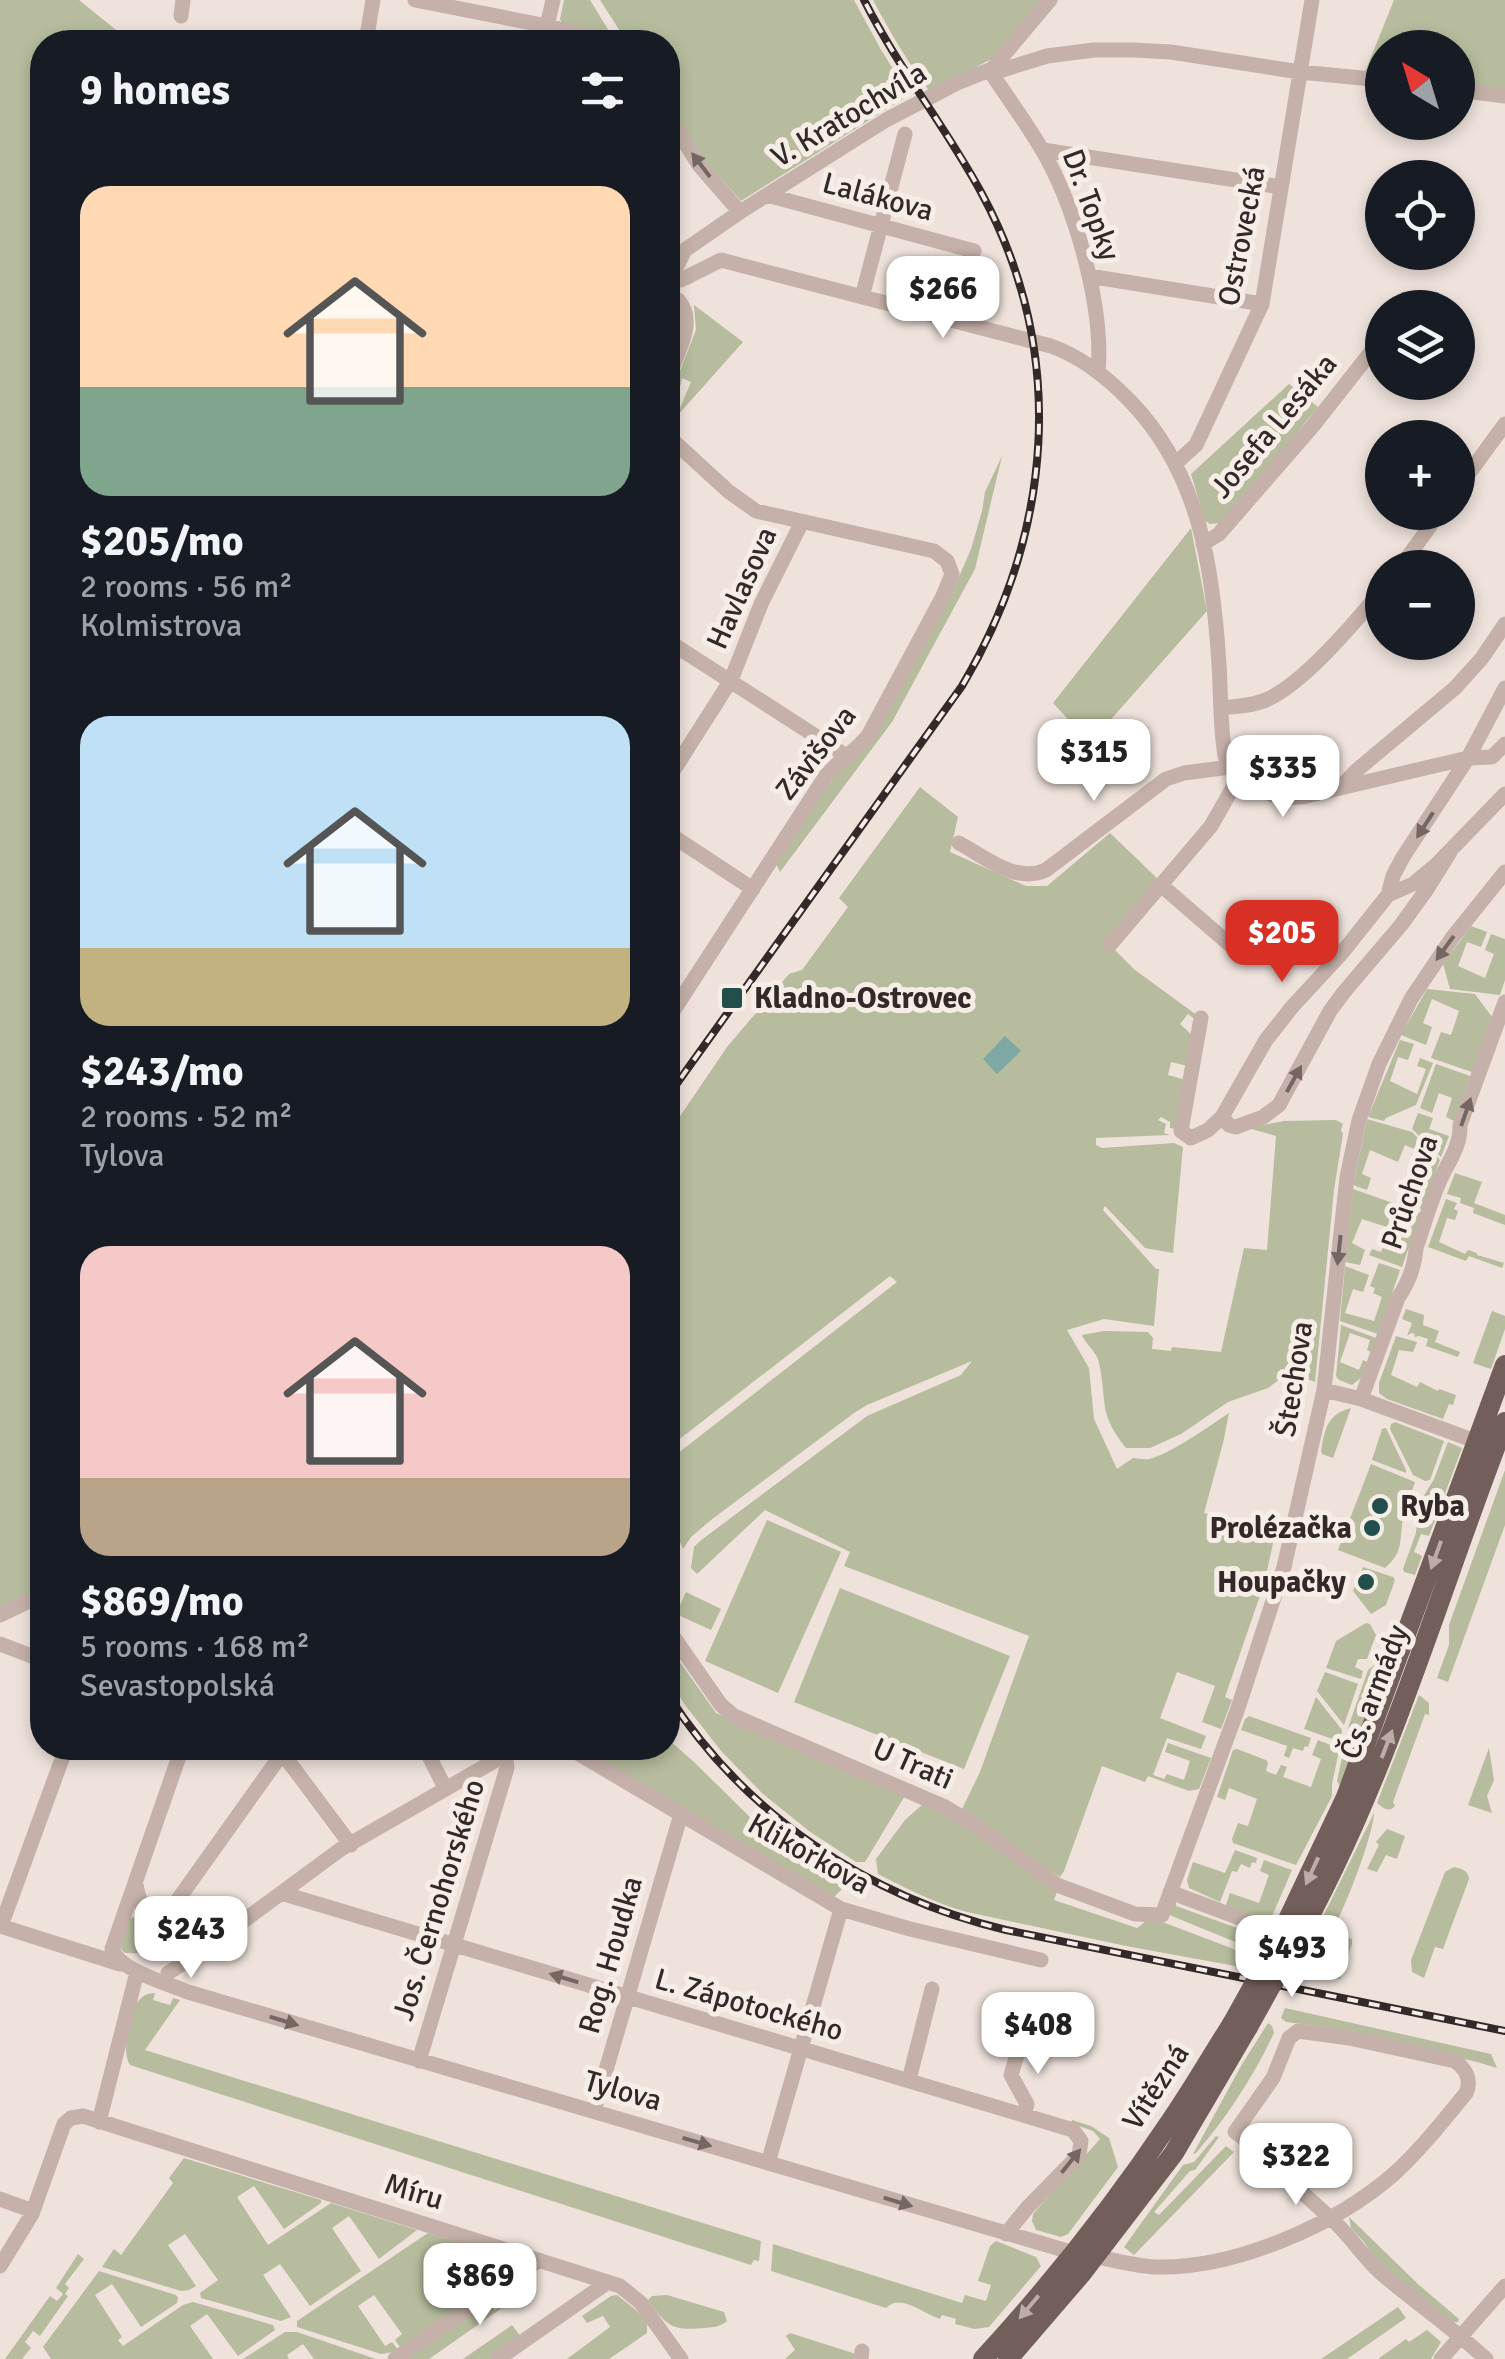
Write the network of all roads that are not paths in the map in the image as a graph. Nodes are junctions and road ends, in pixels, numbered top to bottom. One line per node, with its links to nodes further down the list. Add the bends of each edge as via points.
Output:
1 (373, 0): 7 (street)
2 (415, 0): 6 (street)
3 (553, 0): 6 (street)
4 (1050, 0): 9 (street, V. Kratochvíla)
5 (1312, 0): 12 (street, Ostrovecká)
6 (548, 26): 8 (street)
7 (368, 30)
8 (564, 30)
9 (1024, 31): 10 (street, via 1026,44); 11 (street, V. Kratochvíla)
10 (1047, 56): 11 (street); 12 (street, via 1152,51)
11 (992, 69): 18 (street, Dr. Topky); 20 (street, V. Kratochvíla, via 902,111)
12 (1300, 72): 13 (street); 19 (street, Ostrovecká)
13 (1365, 78)
14 (1475, 92): 15 (street)
15 (1505, 96)
16 (680, 134): 21 (street, one-way to 16)
17 (904, 134): 22 (street)
18 (1043, 150): 19 (street); 26 (street, Dr. Topky)
19 (1280, 187): 28 (street, Ostrovecká)
20 (767, 196): 21 (street, V. Kratochvíla); 22 (street, Lalákova)
21 (740, 212): 24 (street, V. Kratochvíla, via 685,250)
22 (881, 227): 23 (street, Lalákova); 27 (street)
23 (974, 250)
24 (680, 262)
25 (680, 274): 27 (street, via 721,260)
26 (1089, 276): 28 (street); 32 (street, Dr. Topky)
27 (862, 296): 32 (street, via 1051,346)
28 (1262, 304): 35 (street, Ostrovecká, via 1196,445)
29 (680, 306): 30 (street, via 687,322)
30 (680, 343)
31 (1365, 360): 38 (street, Josefa Lesáka, via 1242,509)
32 (1098, 372): 35 (street, via 1148,421)
33 (1505, 424): 36 (street)
34 (680, 446): 37 (street, via 752,509)
35 (1176, 463): 38 (street)
36 (1475, 465)
37 (802, 522): 42 (street, Havlasova); 46 (street, Závišova, via 931,550 947,560 952,577 872,730)
38 (1203, 544): 44 (street)
39 (1365, 609): 44 (street, via 1282,691)
40 (1505, 624): 50 (street, via 1455,688)
41 (680, 648): 42 (street)
42 (731, 680): 46 (street); 48 (street, Havlasova)
43 (1505, 688): 47 (street)
44 (1221, 708): 49 (street)
45 (1505, 744): 47 (street, via 1494,756)
46 (846, 755): 57 (street, Závišova)
47 (1468, 758): 50 (street); 58 (street, one-way to 58, via 1403,857)
48 (680, 760)
49 (1234, 772): 50 (street, via 1287,798); 53 (street, via 1166,779 1041,873 1020,875); 56 (street, via 1211,826)
50 (1340, 787)
51 (1505, 794): 54 (street)
52 (680, 841): 57 (street)
53 (959, 844)
54 (1450, 852): 58 (street, via 1416,882); 64 (street, one-way to 54, via 1236,1127 1279,1105 1330,1011)
55 (1505, 872): 66 (street, Štechova, one-way to 66, via 1401,1016 1359,1120 1348,1165)
56 (1161, 885): 59 (street); 60 (street)
57 (754, 889): 61 (street, Závišova)
58 (1388, 895): 64 (street, via 1273,1030)
59 (1110, 945)
60 (1236, 950)
61 (680, 1002)
62 (1505, 1002): 67 (street, Průchova, one-way to 62, via 1416,1260)
63 (1201, 1018): 64 (street, via 1181,1131 1190,1138)
64 (1222, 1117)
65 (1505, 1365): 69 (main road, Čs. armády)
66 (1324, 1390): 67 (street); 87 (street, Štechova, via 1280,1581)
67 (1360, 1398): 69 (street)
68 (1505, 1425): 69 (main road, Čs. armády)
69 (1486, 1445): 93 (main road, Čs. armády, one-way to 93, via 1353,1780); 98 (main road, Čs. armády, one-way to 69, via 1338,1861 1364,1804)
70 (30, 1601): 71 (street)
71 (0, 1615)
72 (0, 1644): 74 (street)
73 (680, 1646): 92 (street, U Trati, via 734,1716 945,1807 1057,1885 1135,1914)
74 (30, 1655)
75 (62, 1760): 94 (street)
76 (178, 1760): 86 (street)
77 (276, 1760): 95 (street)
78 (286, 1760): 85 (street)
79 (431, 1760): 83 (street)
80 (494, 1760): 83 (street)
81 (509, 1760): 96 (street, Jos. Černohorského)
82 (590, 1760): 84 (street, Klikorkova)
83 (445, 1788): 85 (street)
84 (681, 1814): 90 (street, Klikorkova); 105 (street, Rog. Houdka)
85 (351, 1845): 88 (street)
86 (135, 1881): 89 (street); 91 (street)
87 (1170, 1892): 92 (street, Štechova); 93 (street, via 1261,1926)
88 (280, 1893): 96 (street, L. Zápotockého); 97 (street)
89 (126, 1908): 91 (street); 99 (street)
90 (841, 1909): 101 (street, Klikorkova); 108 (street)
91 (146, 1915): 95 (street)
92 (1162, 1915)
93 (1290, 1918): 98 (main road, Čs. armády)
94 (0, 1926): 99 (street)
95 (157, 1929): 100 (street)
96 (454, 1945): 105 (street, L. Zápotockého, one-way to 96); 109 (street, Jos. Černohorského)
97 (208, 1947): 100 (street); 103 (street)
98 (1284, 1947): 107 (main road, Vítězná, bridge)
99 (105, 1952): 102 (street, Tylova)
100 (183, 1952): 103 (street)
101 (1041, 1960)
102 (138, 1972): 103 (street, Tylova); 113 (street)
103 (163, 1976): 109 (street, Tylova, one-way to 109, via 188,1992)
104 (932, 1989): 110 (street)
105 (627, 1998): 108 (street, L. Zápotockého); 111 (street, Rog. Houdka)
106 (1026, 2025): 112 (street, via 1011,2075 1027,2104)
107 (1240, 2026): 119 (main road, Vítězná); 120 (main road, Vítězná, via 1174,2153)
108 (801, 2048): 110 (street, L. Zápotockého); 114 (street)
109 (419, 2061): 111 (street, Tylova)
110 (909, 2080): 112 (street, L. Zápotockého)
111 (594, 2112): 114 (street, Tylova, one-way to 114)
112 (1024, 2115): 118 (street, L. Zápotockého, one-way to 112, via 1082,2146 1073,2130)
113 (99, 2122): 116 (street, via 79,2116 64,2124); 121 (street, Míru)
114 (768, 2163): 118 (street, Tylova, one-way to 118)
115 (0, 2198): 116 (street)
116 (33, 2211): 122 (street)
117 (1330, 2216): 117 (street, via 1409,2159 1466,2093 1462,2066 1320,2032 1294,2033 1236,2132); 120 (street, via 1203,2263 1144,2266); 125 (street, via 1378,2270)
118 (1006, 2234): 119 (street, Tylova)
119 (1074, 2253): 120 (street); 129 (main road, Vítězná, one-way to 129)
120 (1096, 2255): 130 (main road, Vítězná)
121 (539, 2260): 123 (street, Míru); 126 (street)
122 (0, 2266)
123 (608, 2282): 127 (street); 128 (street, Míru, via 641,2303)
124 (1505, 2286): 125 (street)
125 (1460, 2335): 131 (street); 132 (street)
126 (395, 2359)
127 (498, 2359)
128 (681, 2359)
129 (983, 2359)
130 (1008, 2359)
131 (1440, 2359)
132 (1486, 2359)

